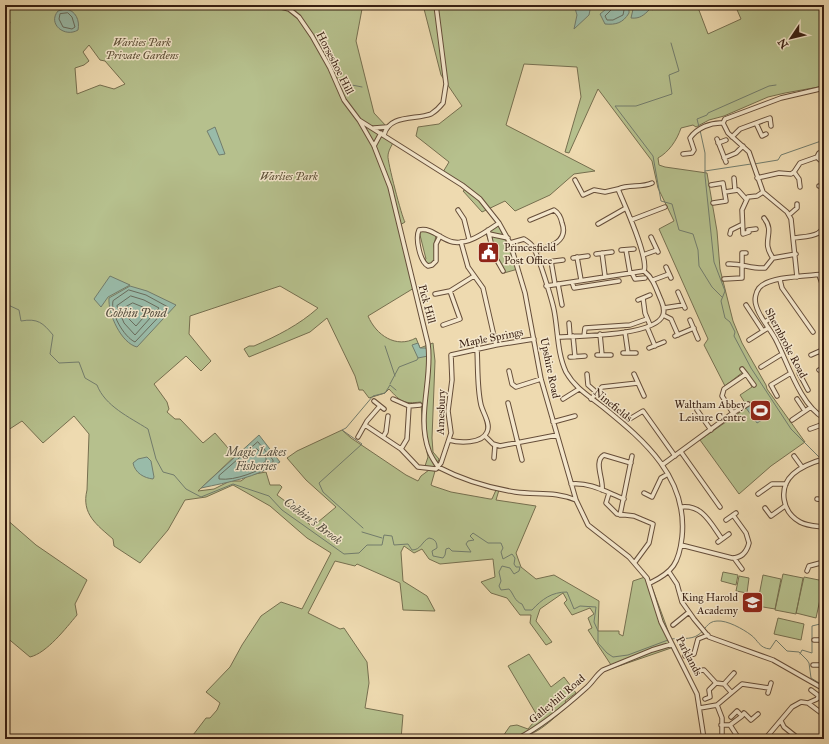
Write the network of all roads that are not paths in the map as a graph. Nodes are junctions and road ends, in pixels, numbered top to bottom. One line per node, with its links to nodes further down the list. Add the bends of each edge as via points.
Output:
1 (249, 5): 4 (street, Horseshoe Hill, via 284,7 298,17 323,55 344,100)
2 (436, 5): 8 (street, via 446,84 443,103 431,114 408,117)
3 (824, 88): 5 (street, via 769,102 726,119)
4 (359, 120): 9 (street, Horseshoe Hill); 14 (street, Pick Hill)
5 (724, 123): 11 (street); 16 (street, via 713,123 700,129 690,138 694,146 692,153)
6 (756, 123): 7 (street, via 770,118); 11 (street, via 740,129); 13 (street, via 764,135)
7 (771, 126)
8 (387, 127): 9 (street); 10 (street)
9 (374, 128): 10 (street, Horseshoe Hill)
10 (383, 134): 14 (street); 44 (street, Upshire Road, via 476,195)
11 (732, 137): 15 (street)
12 (726, 140): 18 (street, via 718,141)
13 (764, 140)
14 (374, 146): 198 (street, Pick Hill, via 390,188 428,344 430,366 425,423 429,451)
15 (743, 146): 18 (street); 22 (street, via 749,152)
16 (683, 154)
17 (819, 157): 20 (street, via 800,163)
18 (724, 158): 19 (street)
19 (726, 162)
20 (794, 172): 22 (street); 26 (street, via 799,179)
21 (734, 178): 28 (street)
22 (757, 178): 30 (street)
23 (575, 180): 27 (street, via 583,195 594,190 605,192)
24 (652, 182): 27 (street, via 645,186)
25 (711, 185): 29 (street, via 723,183)
26 (800, 187)
27 (618, 188): 35 (street)
28 (735, 190): 29 (street); 31 (street)
29 (725, 192): 32 (street, via 726,201)
30 (763, 192): 31 (street); 38 (street)
31 (746, 199): 46 (street)
32 (713, 203)
33 (797, 204): 38 (street, via 797,208)
34 (824, 205): 49 (street)
35 (626, 208): 42 (street); 45 (street)
36 (665, 208): 42 (street)
37 (458, 210): 54 (street, via 464,219)
38 (789, 215): 53 (street)
39 (764, 218): 43 (street)
40 (773, 219): 43 (street)
41 (530, 220): 60 (street, via 554,210 564,226 564,232 558,242)
42 (631, 220): 66 (street)
43 (767, 222): 68 (street, via 769,231 766,247)
44 (499, 223): 50 (street); 55 (street, Upshire Road)
45 (598, 224)
46 (741, 225): 47 (street, via 731,232); 48 (street, via 743,234)
47 (727, 227)
48 (756, 229)
49 (824, 229): 53 (street, via 817,235)
50 (489, 232): 54 (street); 55 (street); 73 (street, via 494,255)
51 (440, 236): 51 (street, via 427,230 417,232 422,258 427,265 432,266 436,261 436,244); 56 (street, via 449,241)
52 (651, 237): 66 (street, via 657,251)
53 (794, 238): 65 (street)
54 (469, 240): 56 (street)
55 (509, 241): 60 (street, via 524,239); 117 (street, Upshire Road, via 525,293)
56 (461, 242): 78 (street, via 465,261)
57 (634, 249): 59 (street)
58 (621, 250): 59 (street)
59 (626, 250): 75 (street)
60 (535, 251): 89 (street, Ninefields)
61 (612, 252): 62 (street)
62 (602, 253): 64 (street); 79 (street)
63 (746, 253): 71 (street, via 742,253)
64 (596, 254)
65 (796, 254): 68 (street); 83 (street)
66 (643, 255): 74 (street, via 646,266)
67 (588, 256): 84 (street, via 575,258)
68 (773, 258): 71 (street, via 765,268 754,269)
69 (563, 260): 88 (street, via 549,262)
70 (728, 264): 71 (street)
71 (743, 265): 82 (street, via 742,278)
72 (666, 266): 85 (street, via 670,276)
73 (503, 271)
74 (644, 271): 75 (street); 85 (street)
75 (631, 273): 80 (street); 81 (street, via 635,280)
76 (824, 274): 77 (street, Shernbroke Road)
77 (819, 275): 83 (street, Shernbroke Road); 90 (street)
78 (474, 276): 91 (street); 121 (street, via 483,288)
79 (605, 276): 80 (street); 84 (street)
80 (614, 276): 87 (street, via 617,282 574,288)
81 (645, 278)
82 (724, 278)
83 (797, 278): 86 (street, Shernbroke Road)
84 (581, 280): 87 (street)
85 (653, 280): 99 (street)
86 (780, 280): 104 (street, Shernbroke Road, via 762,285 756,294 755,305); 112 (street, via 782,288)
87 (572, 282): 88 (street)
88 (556, 284): 89 (street); 97 (street)
89 (546, 286): 116 (street, Ninefields, via 554,309)
90 (824, 289)
91 (450, 291): 93 (street); 106 (street, via 460,319)
92 (678, 292): 99 (street, via 684,306)
93 (435, 294)
94 (650, 295): 95 (street)
95 (643, 298): 96 (street); 102 (street)
96 (638, 300)
97 (562, 304)
98 (746, 305): 110 (street)
99 (664, 308): 100 (street)
100 (663, 315): 107 (street, via 660,320); 108 (street, via 671,319 676,335)
101 (771, 318): 104 (street)
102 (647, 319): 107 (street); 115 (street, via 630,325 585,328)
103 (690, 320): 108 (street)
104 (765, 322): 109 (street, Shernbroke Road)
105 (569, 323): 114 (street)
106 (443, 325)
107 (648, 326): 111 (street); 122 (street)
108 (694, 328): 118 (street)
109 (768, 328): 110 (street); 126 (street, Shernbroke Road)
110 (763, 331): 119 (street)
111 (625, 332): 113 (street); 125 (street, via 625,353)
112 (813, 332)
113 (600, 334): 115 (street); 129 (street)
114 (571, 336): 115 (street); 116 (street); 134 (street)
115 (584, 336)
116 (558, 337): 151 (street, Ninefields, via 566,371)
117 (534, 339): 121 (street, Maple Springs); 146 (street, Upshire Road)
118 (698, 339)
119 (749, 340)
120 (664, 342): 122 (street)
121 (496, 345): 124 (street, Maple Springs)
122 (655, 346): 123 (street)
123 (649, 348)
124 (477, 349): 127 (street, Maple Springs); 181 (street, via 481,404 488,427)
125 (636, 353)
126 (782, 354): 136 (street); 141 (street, Shernbroke Road)
127 (451, 355): 184 (street, Amesbury)
128 (597, 355): 129 (street)
129 (602, 355): 130 (street)
130 (611, 355)
131 (811, 355): 135 (street, via 820,351)
132 (585, 356): 134 (street)
133 (570, 357): 134 (street)
134 (575, 357)
135 (824, 359)
136 (760, 367)
137 (824, 368): 139 (street)
138 (742, 369): 145 (street)
139 (819, 370)
140 (509, 371): 146 (street, via 512,384 516,387)
141 (791, 373): 150 (street, Shernbroke Road); 155 (street, via 771,385)
142 (799, 373): 148 (street)
143 (587, 374): 153 (street, via 588,385)
144 (634, 374): 147 (street)
145 (746, 374): 149 (street); 170 (street, via 722,391 722,396)
146 (541, 379): 175 (street, Upshire Road)
147 (638, 383): 153 (street, via 602,387); 154 (street)
148 (804, 384): 150 (street); 152 (street)
149 (754, 385)
150 (799, 387): 166 (street, Shernbroke Road)
151 (579, 389): 156 (street, Ninefields); 158 (street)
152 (808, 390)
153 (596, 392): 156 (street)
154 (644, 396)
155 (777, 396)
156 (591, 398): 196 (street, Ninefields, via 645,443)
157 (393, 399): 165 (street)
158 (563, 399)
159 (797, 399): 169 (street)
160 (374, 401): 164 (street)
161 (508, 403): 185 (street)
162 (748, 404): 170 (street)
163 (420, 405): 165 (street)
164 (380, 406): 167 (street); 177 (street)
165 (409, 406): 187 (street, via 407,439)
166 (811, 407): 169 (street); 173 (street, Shernbroke Road)
167 (384, 409)
168 (697, 410): 179 (street)
169 (805, 411): 174 (street)
170 (733, 412): 179 (street)
171 (388, 416): 183 (street)
172 (575, 416): 175 (street)
173 (824, 418): 178 (street, via 821,425)
174 (792, 420)
175 (553, 422): 180 (street, Upshire Road)
176 (635, 423): 190 (street, via 630,419 643,411)
177 (364, 427): 182 (street); 183 (street)
178 (810, 429)
179 (711, 430): 188 (street)
180 (557, 435): 185 (street); 200 (street, Upshire Road)
181 (485, 436): 184 (street, via 473,441); 186 (street)
182 (358, 437)
183 (383, 437): 187 (street)
184 (449, 440): 198 (street, Amesbury)
185 (518, 442): 186 (street); 193 (street)
186 (495, 445): 192 (street)
187 (400, 449): 198 (street, via 418,468)
188 (681, 452): 190 (street); 212 (street)
189 (632, 456): 195 (street)
190 (675, 456): 196 (street)
191 (794, 456): 197 (street)
192 (494, 458)
193 (522, 460)
194 (822, 460): 197 (street)
195 (631, 463): 202 (street, via 604,455 601,457 599,462); 206 (street)
196 (662, 465): 199 (street, Ninefields)
197 (802, 467): 201 (street)
198 (437, 468): 208 (street, via 502,489 557,494)
199 (668, 474): 204 (street, via 661,478 652,497); 211 (street, Ninefields)
200 (571, 484): 202 (street, via 581,483); 208 (street, Upshire Road)
201 (786, 484): 205 (street, via 772,484); 210 (street, via 783,493)
202 (602, 490): 203 (street)
203 (609, 493): 206 (street); 214 (street, via 606,500 608,505)
204 (644, 493)
205 (758, 494)
206 (624, 499): 214 (street)
207 (817, 499): 209 (street)
208 (576, 500): 224 (street, Upshire Road, via 588,525)
209 (824, 500)
210 (785, 506): 213 (street, via 771,516); 218 (street, via 799,522)
211 (682, 507): 220 (street, via 698,509); 222 (street, Ninefields)
212 (720, 507)
213 (765, 508)
214 (620, 515): 216 (street, via 634,516)
215 (726, 520): 223 (street, via 734,514 749,543 743,554)
216 (653, 524): 217 (street); 224 (street, via 649,544)
217 (659, 526)
218 (824, 528)
219 (729, 534): 220 (street)
220 (722, 539): 221 (street)
221 (718, 542)
222 (681, 545): 223 (street); 228 (street, Ninefields, via 675,564)
223 (734, 558): 226 (street)
224 (635, 562): 229 (street, Parklands)
225 (824, 562): 227 (street, via 809,566)
226 (742, 569)
227 (807, 571)
228 (669, 572): 229 (street); 230 (street, via 674,577 682,602)
229 (650, 583): 235 (street, Parklands)
230 (689, 612): 231 (street); 232 (street)
231 (673, 625)
232 (708, 635): 236 (street, via 698,639 694,654); 246 (street, via 773,660)
233 (814, 640): 234 (street)
234 (824, 640)
235 (671, 641): 252 (street, Parklands, via 695,687); 260 (street, Galleyhill Road, via 603,670 585,689 538,728)
236 (685, 656)
237 (813, 665): 238 (street)
238 (824, 666)
239 (697, 670): 241 (street, via 704,670)
240 (734, 673): 243 (street)
241 (716, 683): 243 (street); 249 (street, via 709,690 710,697)
242 (771, 683): 244 (street)
243 (724, 684): 247 (street)
244 (770, 688): 247 (street, via 746,683); 248 (street)
245 (811, 690): 250 (street, via 819,696 817,700)
246 (824, 690)
247 (731, 692): 251 (street)
248 (768, 693)
249 (705, 700)
250 (808, 703): 254 (street); 257 (street, via 801,702 792,707)
251 (717, 704): 252 (street); 258 (street)
252 (700, 708): 261 (street, Parklands)
253 (758, 714): 255 (street, via 751,720 744,713)
254 (824, 715)
255 (742, 716): 256 (street, via 737,711); 259 (street)
256 (731, 717)
257 (781, 721): 264 (street); 265 (street, via 784,727)
258 (722, 725): 259 (street); 262 (street)
259 (730, 725): 263 (street)
260 (517, 739)
261 (704, 739)
262 (722, 739)
263 (739, 739)
264 (765, 739)
265 (799, 739)

